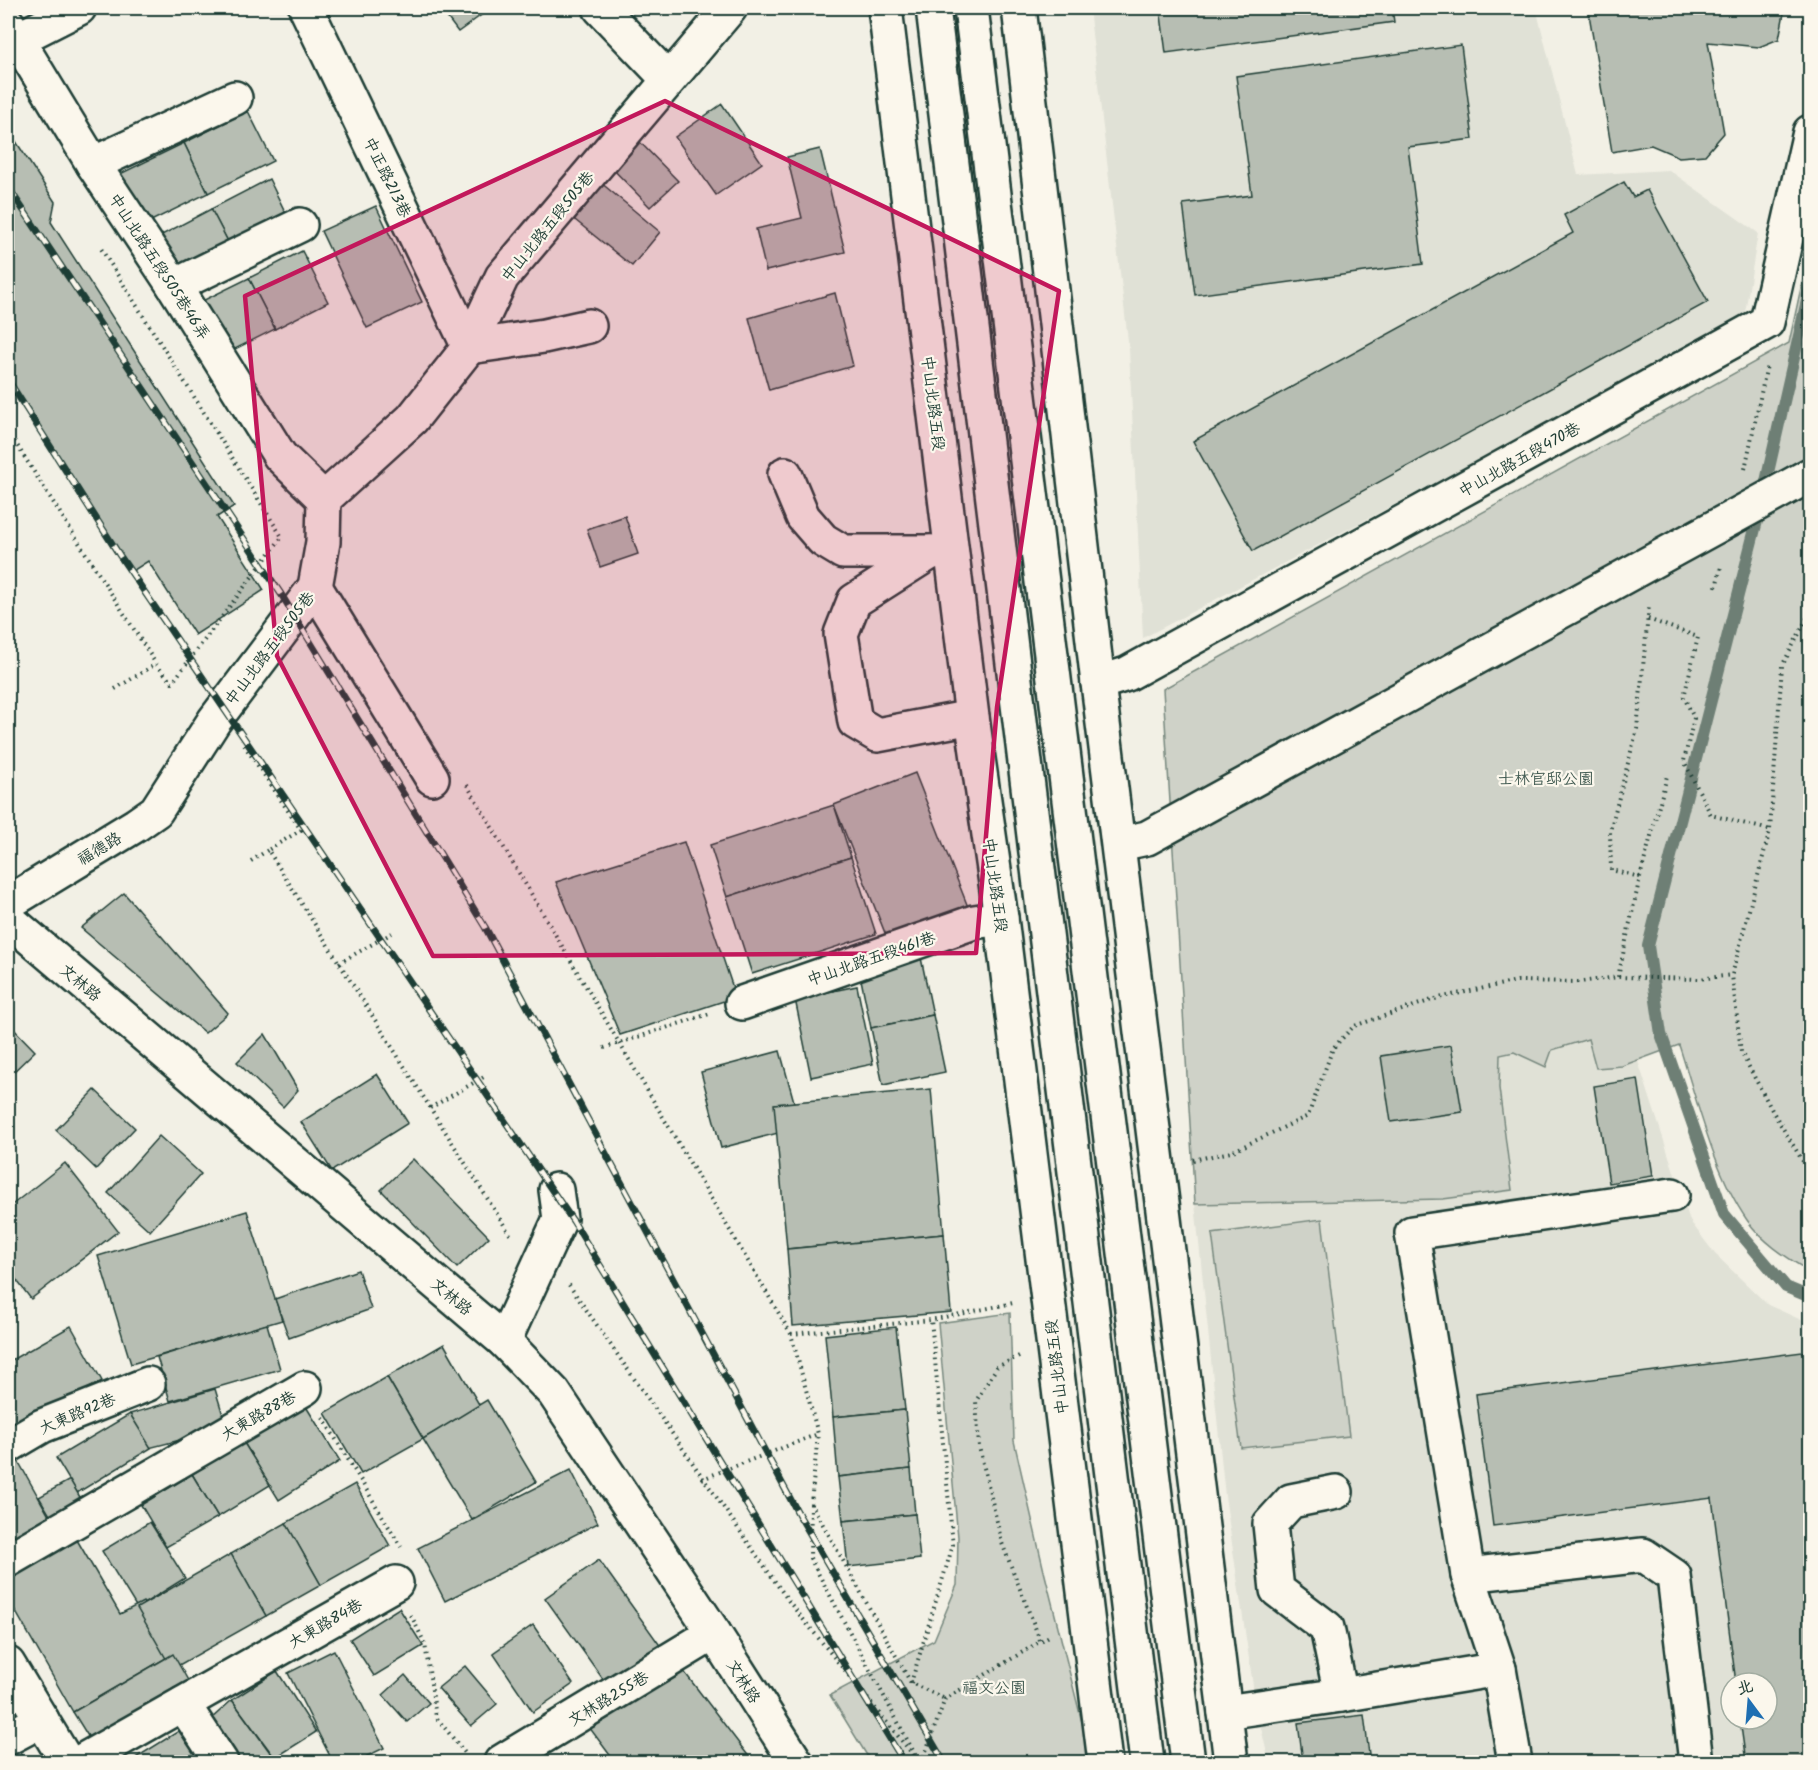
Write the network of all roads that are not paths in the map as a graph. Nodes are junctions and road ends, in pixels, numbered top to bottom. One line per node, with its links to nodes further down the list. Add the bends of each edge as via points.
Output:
1 (79, 8): 9 (main road)
2 (306, 8): 21 (main road, 中正路213巷)
3 (600, 8): 10 (main road)
4 (730, 8): 10 (main road, 中山北路五段505巷)
5 (885, 8): 15 (main road, 中山北路五段)
6 (933, 8): 12 (main road)
7 (971, 8): 16 (main road)
8 (1019, 8): 13 (main road)
9 (13, 32): 17 (main road, 中山北路五段505巷46弄)
10 (668, 79): 21 (main road, 中山北路五段505巷, via 502,277)
11 (235, 98): 17 (main road)
12 (948, 128): 15 (main road); 27 (main road)
13 (1033, 128): 16 (main road); 29 (main road)
14 (1810, 132): 29 (main road, 中山北路五段470巷, via 1767,322 1127,674)
15 (901, 135): 25 (main road, 中山北路五段)
16 (986, 135): 63 (main road)
17 (93, 164): 19 (main road, 中山北路五段505巷46弄)
18 (300, 225): 19 (main road)
19 (174, 286): 24 (main road, 中山北路五段505巷46弄, via 280,456)
20 (589, 326): 21 (main road)
21 (469, 347): 24 (main road, 中山北路五段505巷, via 412,418)
22 (785, 474): 25 (main road, via 802,517 823,540 843,552)
23 (1810, 475): 33 (main road, via 1147,837)
24 (324, 499): 26 (main road, 中山北路五段505巷, via 323,542)
25 (942, 550): 28 (main road, 中山北路五段); 30 (main road, via 854,601 841,634 855,722 877,735)
26 (315, 587): 31 (main road, 中山北路五段505巷); 32 (main road)
27 (1004, 592): 28 (main road); 62 (main road)
28 (958, 597): 30 (main road, 中山北路五段)
29 (1098, 683): 33 (main road)
30 (972, 717): 35 (main road, 中山北路五段)
31 (176, 778): 34 (main road, 福德路, via 156,811)
32 (447, 778)
33 (1119, 844): 53 (main road)
34 (8, 903)
35 (1001, 918): 37 (main road, 中山北路五段461巷, via 974,922); 61 (main road, 中山北路五段)
36 (8, 919): 40 (main road, 文林路)
37 (742, 1003)
38 (556, 1190): 40 (main road, via 560,1219)
39 (1672, 1195): 46 (main road, via 1412,1233)
40 (504, 1341): 48 (main road, 文林路, via 554,1393)
41 (148, 1384): 43 (main road, 大東路92巷, via 42,1426)
42 (305, 1388): 45 (main road, 大東路88巷)
43 (8, 1446)
44 (1336, 1492): 51 (main road, via 1291,1501 1270,1524 1277,1590 1327,1628)
45 (8, 1560)
46 (1468, 1575): 50 (main road); 66 (main road, via 1643,1555 1674,1576)
47 (396, 1583): 52 (main road, 大東路84巷)
48 (714, 1633): 59 (main road, 文林路255巷); 60 (main road, 文林路)
49 (8, 1664): 54 (main road)
50 (1499, 1669): 51 (main road); 65 (main road)
51 (1341, 1695): 53 (main road)
52 (183, 1704): 57 (main road, 大東路84巷); 58 (main road)
53 (1225, 1712): 64 (main road)
54 (42, 1720): 55 (main road); 56 (main road)
55 (8, 1738)
56 (67, 1762)
57 (80, 1762)
58 (221, 1762)
59 (501, 1762)
60 (796, 1762)
61 (1105, 1762)
62 (1147, 1762)
63 (1188, 1762)
64 (1231, 1762)
65 (1515, 1762)
66 (1696, 1762)

